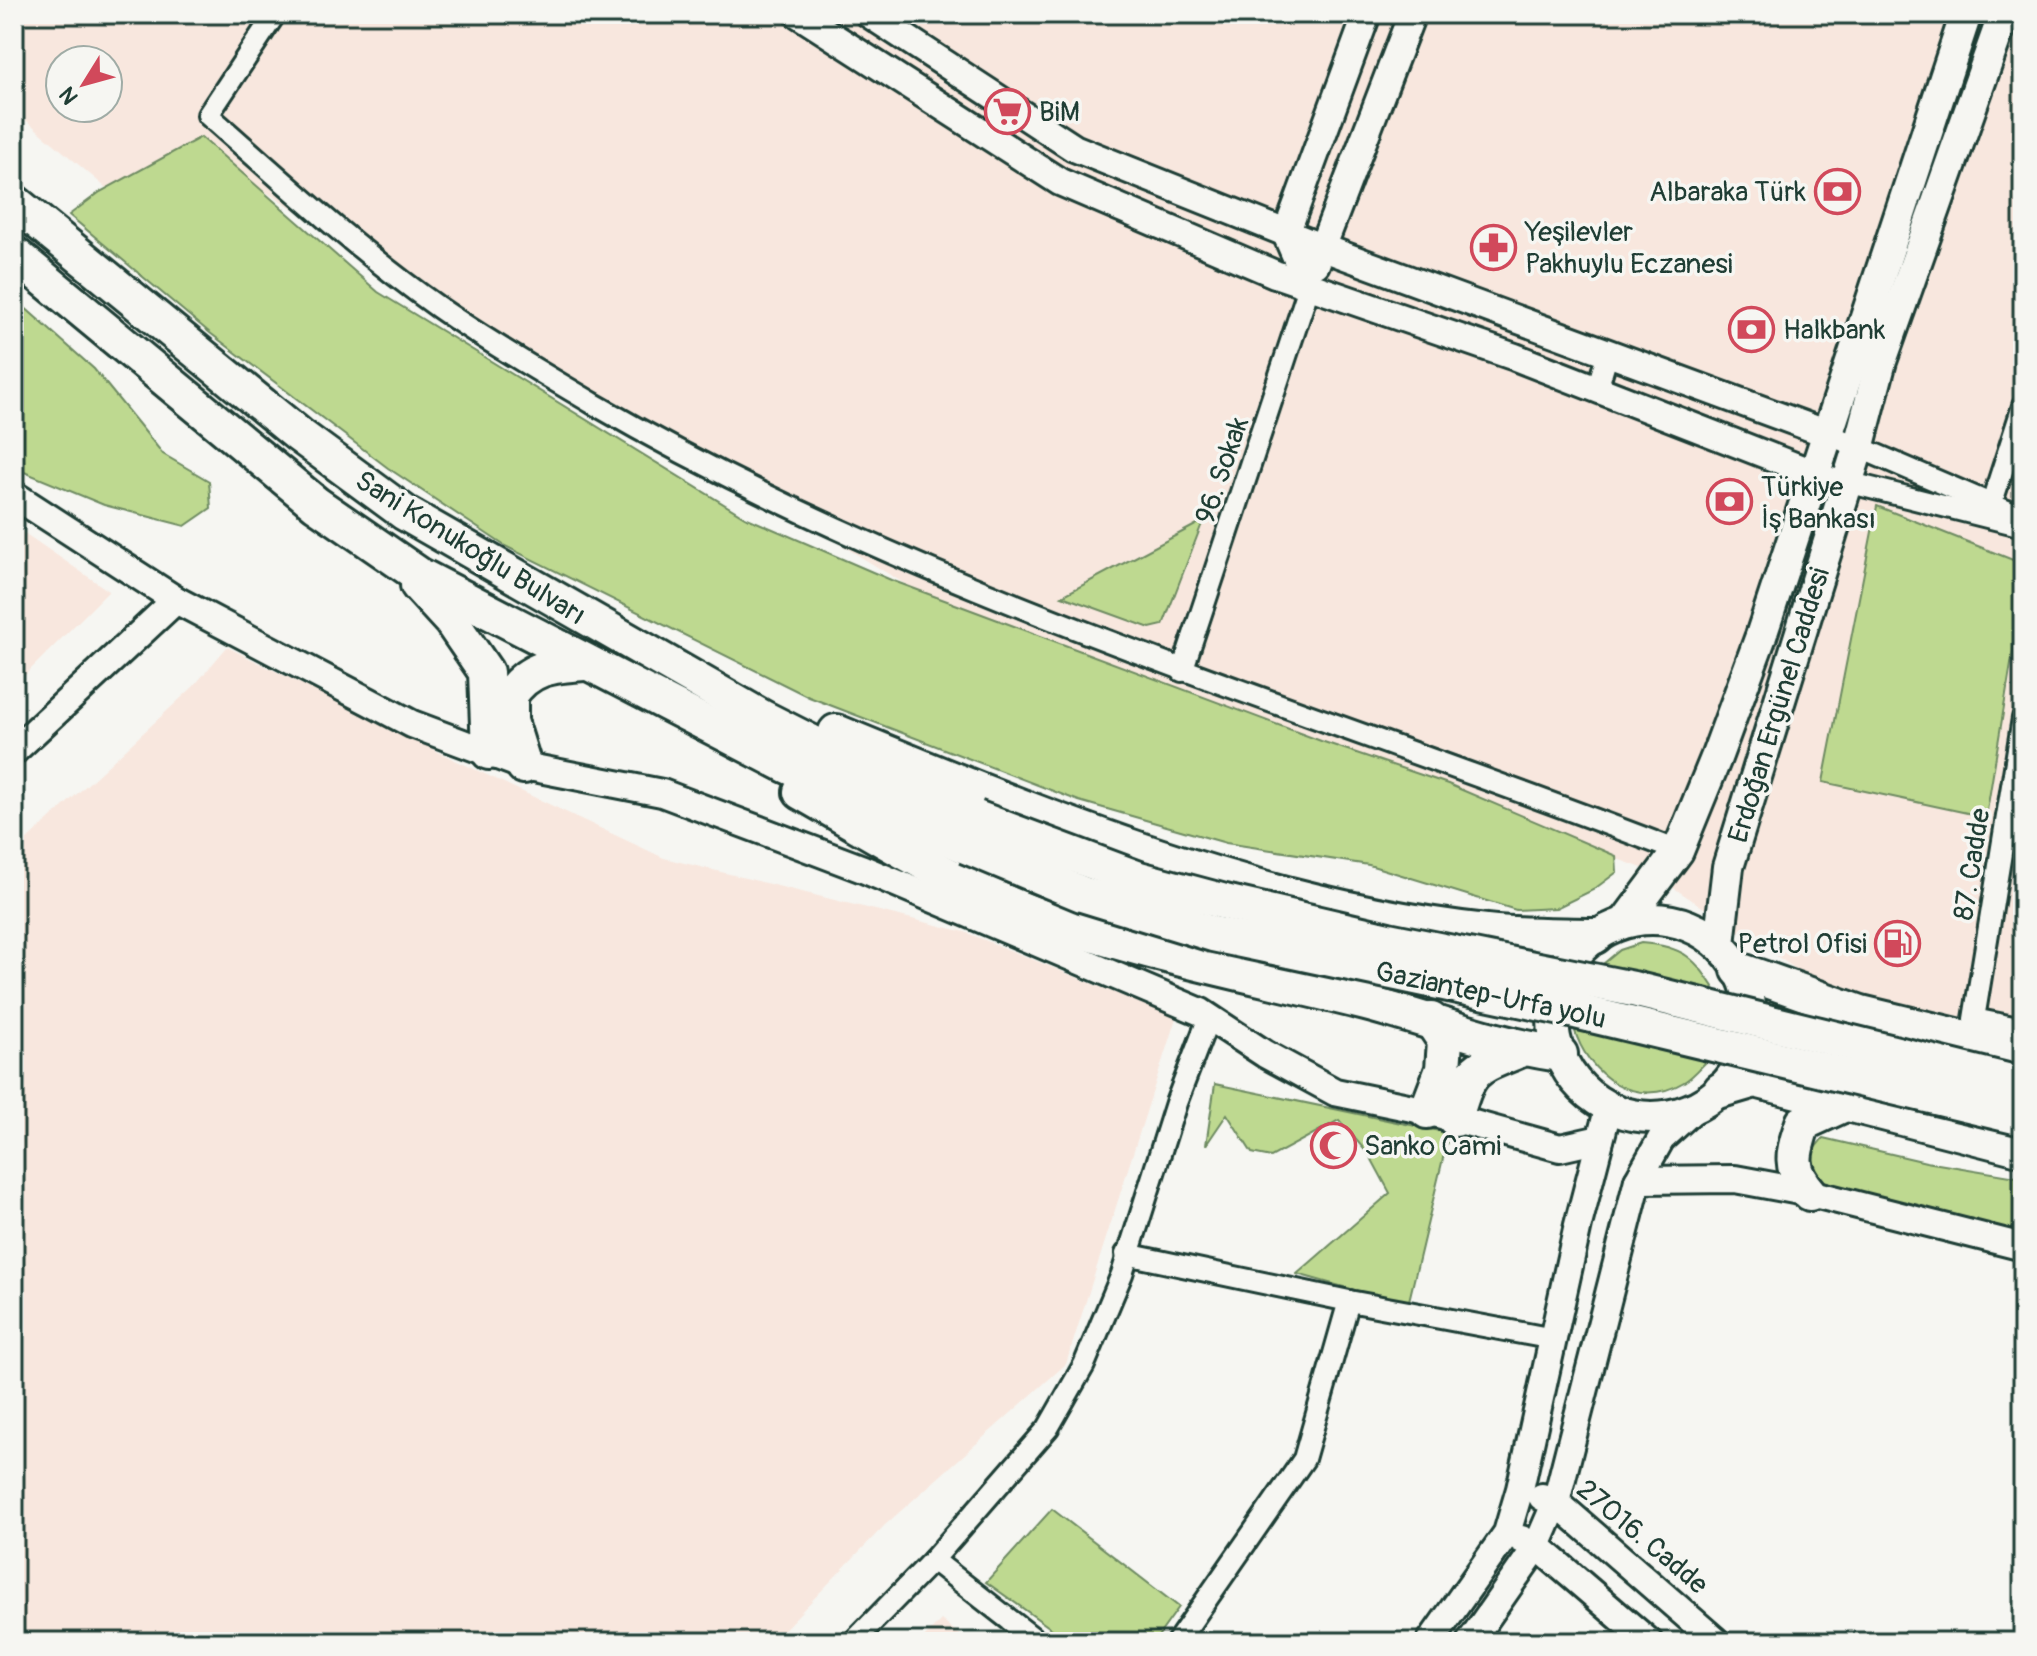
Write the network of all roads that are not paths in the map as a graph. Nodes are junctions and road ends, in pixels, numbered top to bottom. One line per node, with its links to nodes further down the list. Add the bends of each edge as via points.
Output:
1 (275, 14): 30 (street, via 208,115 438,308 747,487)
2 (798, 14): 14 (street, via 1060,182)
3 (869, 14): 11 (street, via 1074,148)
4 (1367, 14): 11 (street)
5 (1412, 14): 12 (street)
6 (1966, 14): 8 (main road)
7 (2004, 14): 9 (main road, Erdoğan Ergünel Caddesi)
8 (1948, 70): 9 (main road); 18 (main road)
9 (1980, 82): 19 (main road, Erdoğan Ergünel Caddesi, via 1881,361)
10 (14, 202): 28 (highway, Sani Konukoğlu Bulvarı, via 299,435 405,513)
11 (1286, 234): 12 (street); 14 (street)
12 (1321, 247): 14 (street); 15 (street)
13 (14, 254): 26 (highway, Sani Konukoğlu Bulvarı, via 304,495)
14 (1309, 287): 16 (street); 30 (street, 96. Sokak)
15 (1608, 353): 16 (street); 18 (street)
16 (1597, 389): 20 (street)
17 (2023, 406): 23 (street)
18 (1828, 434): 19 (street); 20 (main road)
19 (1859, 445): 21 (main road, Erdoğan Ergünel Caddesi); 23 (street)
20 (1815, 474): 21 (street); 36 (main road, via 1741,690)
21 (1848, 479): 25 (street); 38 (main road, Erdoğan Ergünel Caddesi, via 1728,867)
22 (14, 495): 27 (street)
23 (1992, 502): 24 (street)
24 (2023, 518)
25 (2023, 526)
26 (393, 558): 29 (highway, Sani Konukoğlu Bulvarı); 33 (highway, via 451,621 486,672)
27 (176, 600): 32 (street); 33 (street, via 412,724)
28 (650, 656): 35 (highway, Sani Konukoğlu Bulvarı, via 884,779); 37 (highway, via 1151,855 1248,884 1487,932)
29 (598, 671): 34 (highway, via 540,669 519,681 510,695 510,721); 35 (highway, Sani Konukoğlu Bulvarı, via 786,765); 40 (highway, via 895,847 1028,912)
30 (1182, 671): 36 (street)
31 (2023, 724): 41 (street, 87. Cadde, via 1974,1019)
32 (14, 751)
33 (489, 752): 34 (street)
34 (524, 766): 39 (street, via 662,793 863,869)
35 (971, 832): 45 (highway, Gaziantep-Urfa yolu, bridge, via 1225,902 1633,989); 50 (highway, Gaziantep-Urfa yolu, bridge, via 1082,894 1213,934 1571,1010)
36 (1678, 851): 37 (main road)
37 (1610, 929): 38 (main road, via 1658,919 1680,924); 44 (main road, via 1572,959 1557,989 1553,1037)
38 (1729, 957): 43 (highway, via 1861,1013); 46 (main road, via 1750,1001 1751,1033 1741,1064)
39 (1209, 1017): 49 (street, via 1335,1092); 56 (street)
40 (1431, 1020): 42 (highway); 49 (highway, via 1445,1041)
41 (2023, 1029)
42 (1522, 1049): 44 (highway); 49 (highway, via 1478,1067)
43 (2023, 1052)
44 (1560, 1054): 48 (main road, via 1577,1083)
45 (2023, 1085)
46 (1708, 1099): 47 (highway, via 1755,1080); 48 (main road, via 1664,1117 1632,1115); 53 (street, via 1661,1139)
47 (1849, 1102): 52 (highway); 54 (highway, via 1803,1123 1791,1159 1797,1179)
48 (1609, 1106): 51 (street)
49 (1441, 1115): 51 (street, via 1560,1148)
50 (2023, 1118)
51 (1600, 1139): 58 (street)
52 (2023, 1149)
53 (1638, 1180): 54 (street, via 1735,1179); 60 (street)
54 (1810, 1193): 55 (street)
55 (2023, 1247)
56 (1126, 1254): 57 (street); 63 (street, via 1084,1365 1048,1428)
57 (1349, 1301): 58 (street); 66 (street, via 1304,1459)
58 (1554, 1339): 59 (street)
59 (1520, 1489): 60 (street, 27016. Cadde); 61 (street)
60 (1556, 1502): 62 (street); 70 (street, 27016. Cadde)
61 (1507, 1533): 62 (street); 67 (street)
62 (1537, 1546): 68 (street); 69 (street)
63 (933, 1560): 64 (street); 65 (street)
64 (853, 1642)
65 (1038, 1642)
66 (1177, 1642)
67 (1430, 1642)
68 (1470, 1642)
69 (1649, 1642)
70 (1717, 1642)

